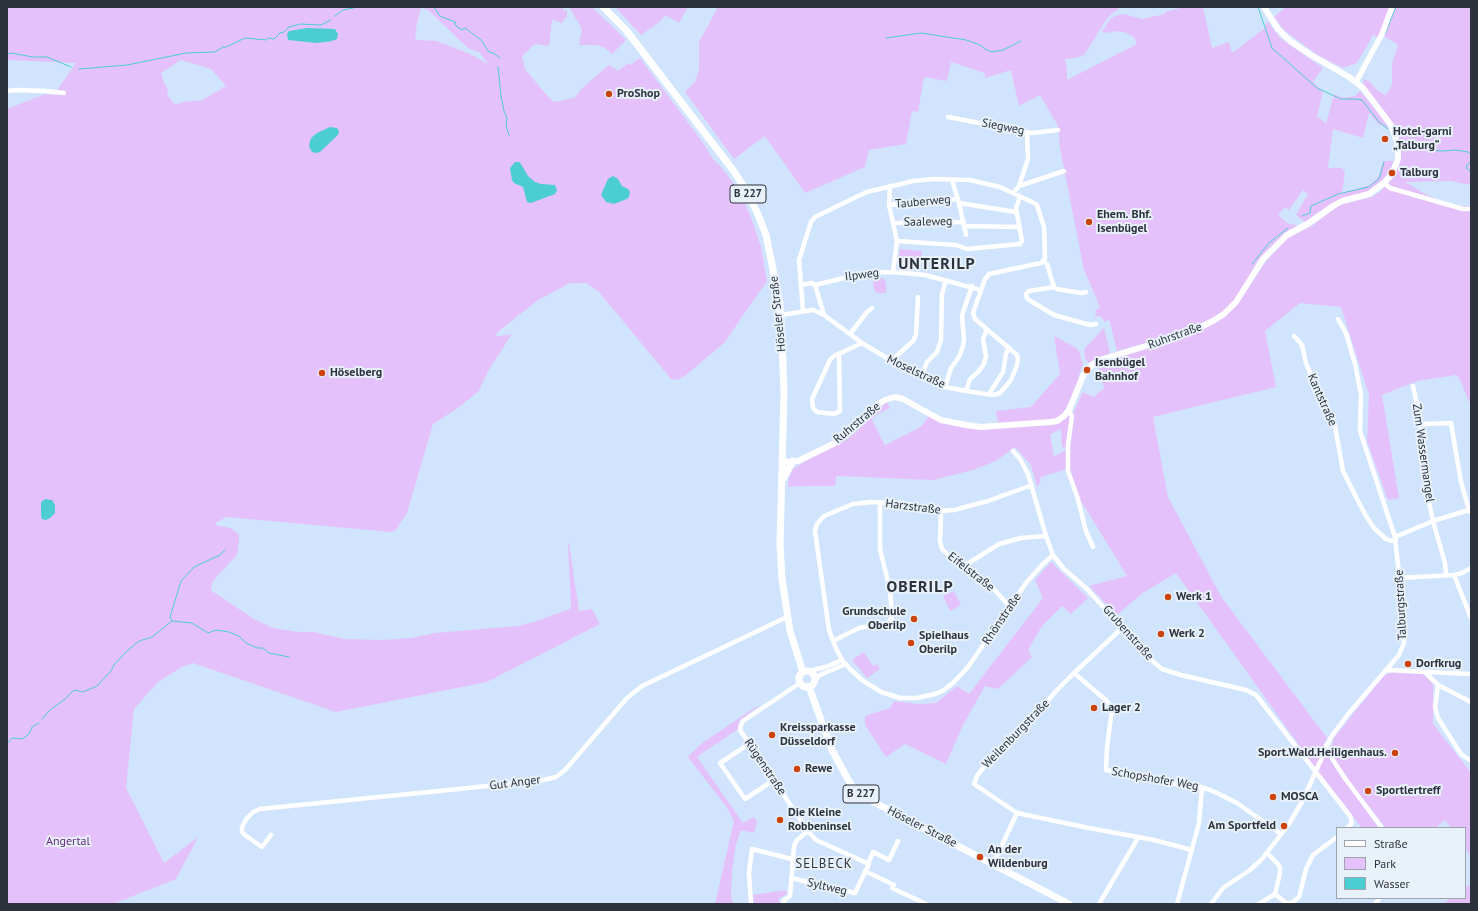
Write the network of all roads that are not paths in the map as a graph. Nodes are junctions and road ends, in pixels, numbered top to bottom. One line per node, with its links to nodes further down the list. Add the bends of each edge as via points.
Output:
1 (603, 7): 38 (main road, Höseler Straße / B 227, via 639,46 746,190 766,235)
2 (1264, 7): 4 (main road, Ruhrstraße, via 1278,29 1290,41)
3 (1392, 7): 4 (street, via 1382,34)
4 (1356, 82): 12 (main road, Ruhrstraße, via 1391,125 1398,145 1398,159 1392,174)
5 (7, 91): 6 (street)
6 (64, 93)
7 (948, 117): 9 (street, Siegweg)
8 (1058, 130): 9 (street, Siegweg)
9 (1027, 132): 14 (street, via 1028,159)
10 (1064, 171): 14 (street)
11 (952, 180): 13 (street, via 933,179); 15 (street, via 980,182); 17 (street)
12 (1384, 184): 19 (street, via 1390,188 1463,209); 54 (main road, Ruhrstraße, via 1369,194 1332,206 1287,235 1263,259 1236,302 1213,321 1186,334 1093,364 1083,376)
13 (890, 186): 18 (street); 29 (street, via 867,192 815,217 799,260)
14 (1019, 186): 15 (street)
15 (1013, 193): 16 (street)
16 (1020, 197): 20 (street); 26 (street, via 1037,205 1044,227)
17 (958, 201): 18 (street, Tauberweg); 20 (street, Tauberweg); 22 (street)
18 (889, 205): 21 (street)
19 (1471, 209)
20 (1016, 212): 23 (street)
21 (893, 223): 22 (street, Saaleweg); 25 (street)
22 (964, 224): 23 (street, Saaleweg); 24 (street)
23 (1019, 227): 25 (street, via 1022,241 1020,244 967,248)
24 (966, 235)
25 (897, 241): 27 (street)
26 (1043, 261): 32 (street, via 1047,264); 33 (street, Moselstraße, via 989,274)
27 (893, 272): 28 (street, Ilpweg, via 925,274); 30 (street, Ilpweg, via 860,274)
28 (946, 280): 31 (street, Ilpweg); 49 (street, via 942,294 942,340 937,352 927,362)
29 (801, 285): 30 (street, via 812,282); 37 (street)
30 (814, 285): 39 (street)
31 (972, 286): 33 (street, Ilpweg); 51 (street, via 962,315 963,346 951,368)
32 (1054, 287): 34 (street); 41 (street, via 1029,291 1026,294 1027,298 1054,315 1090,325)
33 (981, 290): 42 (street, Moselstraße, via 973,313 975,319)
34 (1086, 292)
35 (918, 296): 48 (street, via 914,341)
36 (872, 308): 43 (street)
37 (803, 311): 38 (street, Moselstraße); 39 (street, Moselstraße, via 814,310)
38 (781, 315): 57 (main road, Höseler Straße / B 227)
39 (824, 315): 43 (street, Moselstraße)
40 (1338, 319): 66 (street, Talburgstraße, via 1346,333 1361,394 1360,431)
41 (1096, 324)
42 (987, 329): 46 (street, Moselstraße); 52 (street, via 983,339 986,356 984,364 970,379)
43 (850, 334): 45 (street, Moselstraße)
44 (1294, 336): 66 (street, Kantstraße, via 1302,345 1306,363 1335,426 1343,471 1356,498 1378,532 1391,541)
45 (862, 343): 47 (street); 48 (street, Moselstraße)
46 (1009, 347): 53 (street, via 1005,368); 53 (street, Moselstraße, via 1017,355 1018,360 1011,380 1000,394)
47 (839, 354): 47 (street, via 830,360 812,399 813,408 817,412 834,414 840,411)
48 (891, 361): 49 (street, Moselstraße)
49 (921, 377): 51 (street, Moselstraße)
50 (1413, 386): 55 (street, Zum Wassermangel)
51 (945, 387): 52 (street, Moselstraße)
52 (966, 392): 53 (street, Moselstraße)
53 (989, 394)
54 (1069, 410): 58 (main road, Ruhrstraße, via 1057,421 981,427 941,420 895,397 878,404 833,444); 67 (street, via 1072,416 1068,471)
55 (1421, 424): 63 (street, via 1451,423 1456,458); 64 (street, Zum Wassermangel, via 1424,470)
56 (1013, 451): 60 (street, Grubenstraße, via 1024,466)
57 (783, 462): 58 (main road, Ruhrstraße); 59 (main road, Höseler Straße / B 227)
58 (793, 462): 59 (main road)
59 (782, 481): 75 (main road, Höseler Straße / B 227, via 780,544)
60 (1032, 485): 62 (street, Harzstraße, via 968,507); 65 (street, Grubenstraße)
61 (880, 502): 62 (street, Harzstraße); 78 (street, via 880,549 892,604 891,620 888,623 859,628); 78 (street, Harzstraße, via 853,504 835,510 824,516 816,526 829,630)
62 (941, 510): 69 (street, Eifelstraße, via 942,549)
63 (1470, 512): 64 (street)
64 (1433, 521): 66 (street); 71 (street, Zum Wassermangel)
65 (1046, 536): 68 (street, Grubenstraße); 69 (street, via 1021,538 1000,544)
66 (1396, 538): 73 (street, Talburgstraße)
67 (1093, 547)
68 (1053, 555): 74 (street, Rhönstraße, via 1031,578); 77 (street, Grubenstraße)
69 (964, 566): 74 (street, Eifelstraße, via 992,587)
70 (1471, 568): 72 (street)
71 (1446, 575): 72 (street); 73 (street)
72 (1454, 575): 76 (street)
73 (1400, 578): 80 (street, Talburgstraße, via 1404,643 1399,655)
74 (1010, 607): 79 (street, Rhönstraße, via 968,667 955,681 935,694 908,698 881,692 862,680)
75 (787, 617): 81 (main road, Höseler Straße / B 227, via 795,647); 101 (street, Gut Anger, via 642,686 627,698 565,770 556,776 543,780 260,809 250,815 242,827 245,836 262,847)
76 (1471, 618)
77 (1123, 627): 82 (street, Weilenburgstraße); 93 (street, Grubenstraße, via 1162,669 1246,690 1256,695)
78 (833, 641): 79 (street, Harzstraße)
79 (844, 662): 81 (street); 85 (street)
80 (1386, 670): 83 (street); 91 (street, Talburgstraße, via 1349,713)
81 (806, 672): 85 (main road, via 813,673); 86 (main road, via 800,676)
82 (1074, 673): 95 (street, Schopshofer Weg, via 1108,701 1112,709 1106,770); 96 (street, Weilenburgstraße, via 1034,717 990,758 977,776 974,784)
83 (1426, 673): 84 (street); 87 (street)
84 (1471, 674)
85 (815, 679): 88 (main road)
86 (800, 682): 88 (main road); 90 (street, Rügenstraße, via 743,721 740,730)
87 (1438, 685): 89 (street); 92 (street, via 1435,707 1438,718 1461,754)
88 (809, 687): 109 (main road, Höseler Straße / B 227, via 834,755 850,783 860,794)
89 (1471, 702)
90 (749, 744): 94 (street, Rügenstraße); 94 (street, via 720,763 745,799)
91 (1326, 745): 93 (street, Talburgstraße); 98 (street, via 1344,777)
92 (1471, 761)
93 (1316, 770): 97 (street, Grubenstraße, via 1350,816 1352,823); 100 (street, Talburgstraße, via 1298,810)
94 (774, 780): 99 (street, Rügenstraße)
95 (1202, 787): 100 (street, Schopshofer Weg, via 1229,798); 105 (street, via 1199,823)
96 (1017, 813): 102 (street, Weilenburgstraße); 109 (street)
97 (1348, 827)
98 (1381, 827)
99 (808, 831): 107 (street, via 797,840); 108 (street, Rügenstraße, via 816,840)
100 (1281, 834): 106 (street, Talburgstraße)
101 (271, 835)
102 (1138, 838): 105 (street, Weilenburgstraße); 117 (street)
103 (1336, 838): 112 (street, via 1313,855 1296,900 1286,903)
104 (898, 841): 108 (street, via 889,860 873,852)
105 (1192, 850): 118 (street)
106 (1267, 853): 112 (street, via 1280,868); 119 (street, Talburgstraße, via 1256,866 1223,888)
107 (792, 859): 111 (street); 113 (street, via 752,849 749,873)
108 (868, 864): 110 (street, Syltweg)
109 (993, 864): 116 (main road, Höseler Straße / B 227)
110 (865, 871): 111 (street, Syltweg, via 855,893); 115 (street, via 894,885 892,888)
111 (791, 878): 114 (street, via 790,896 783,901)
112 (1275, 894): 120 (street)
113 (751, 904)
114 (785, 904)
115 (926, 904)
116 (1068, 904)
117 (1099, 904)
118 (1177, 904)
119 (1211, 904)
120 (1259, 904)

